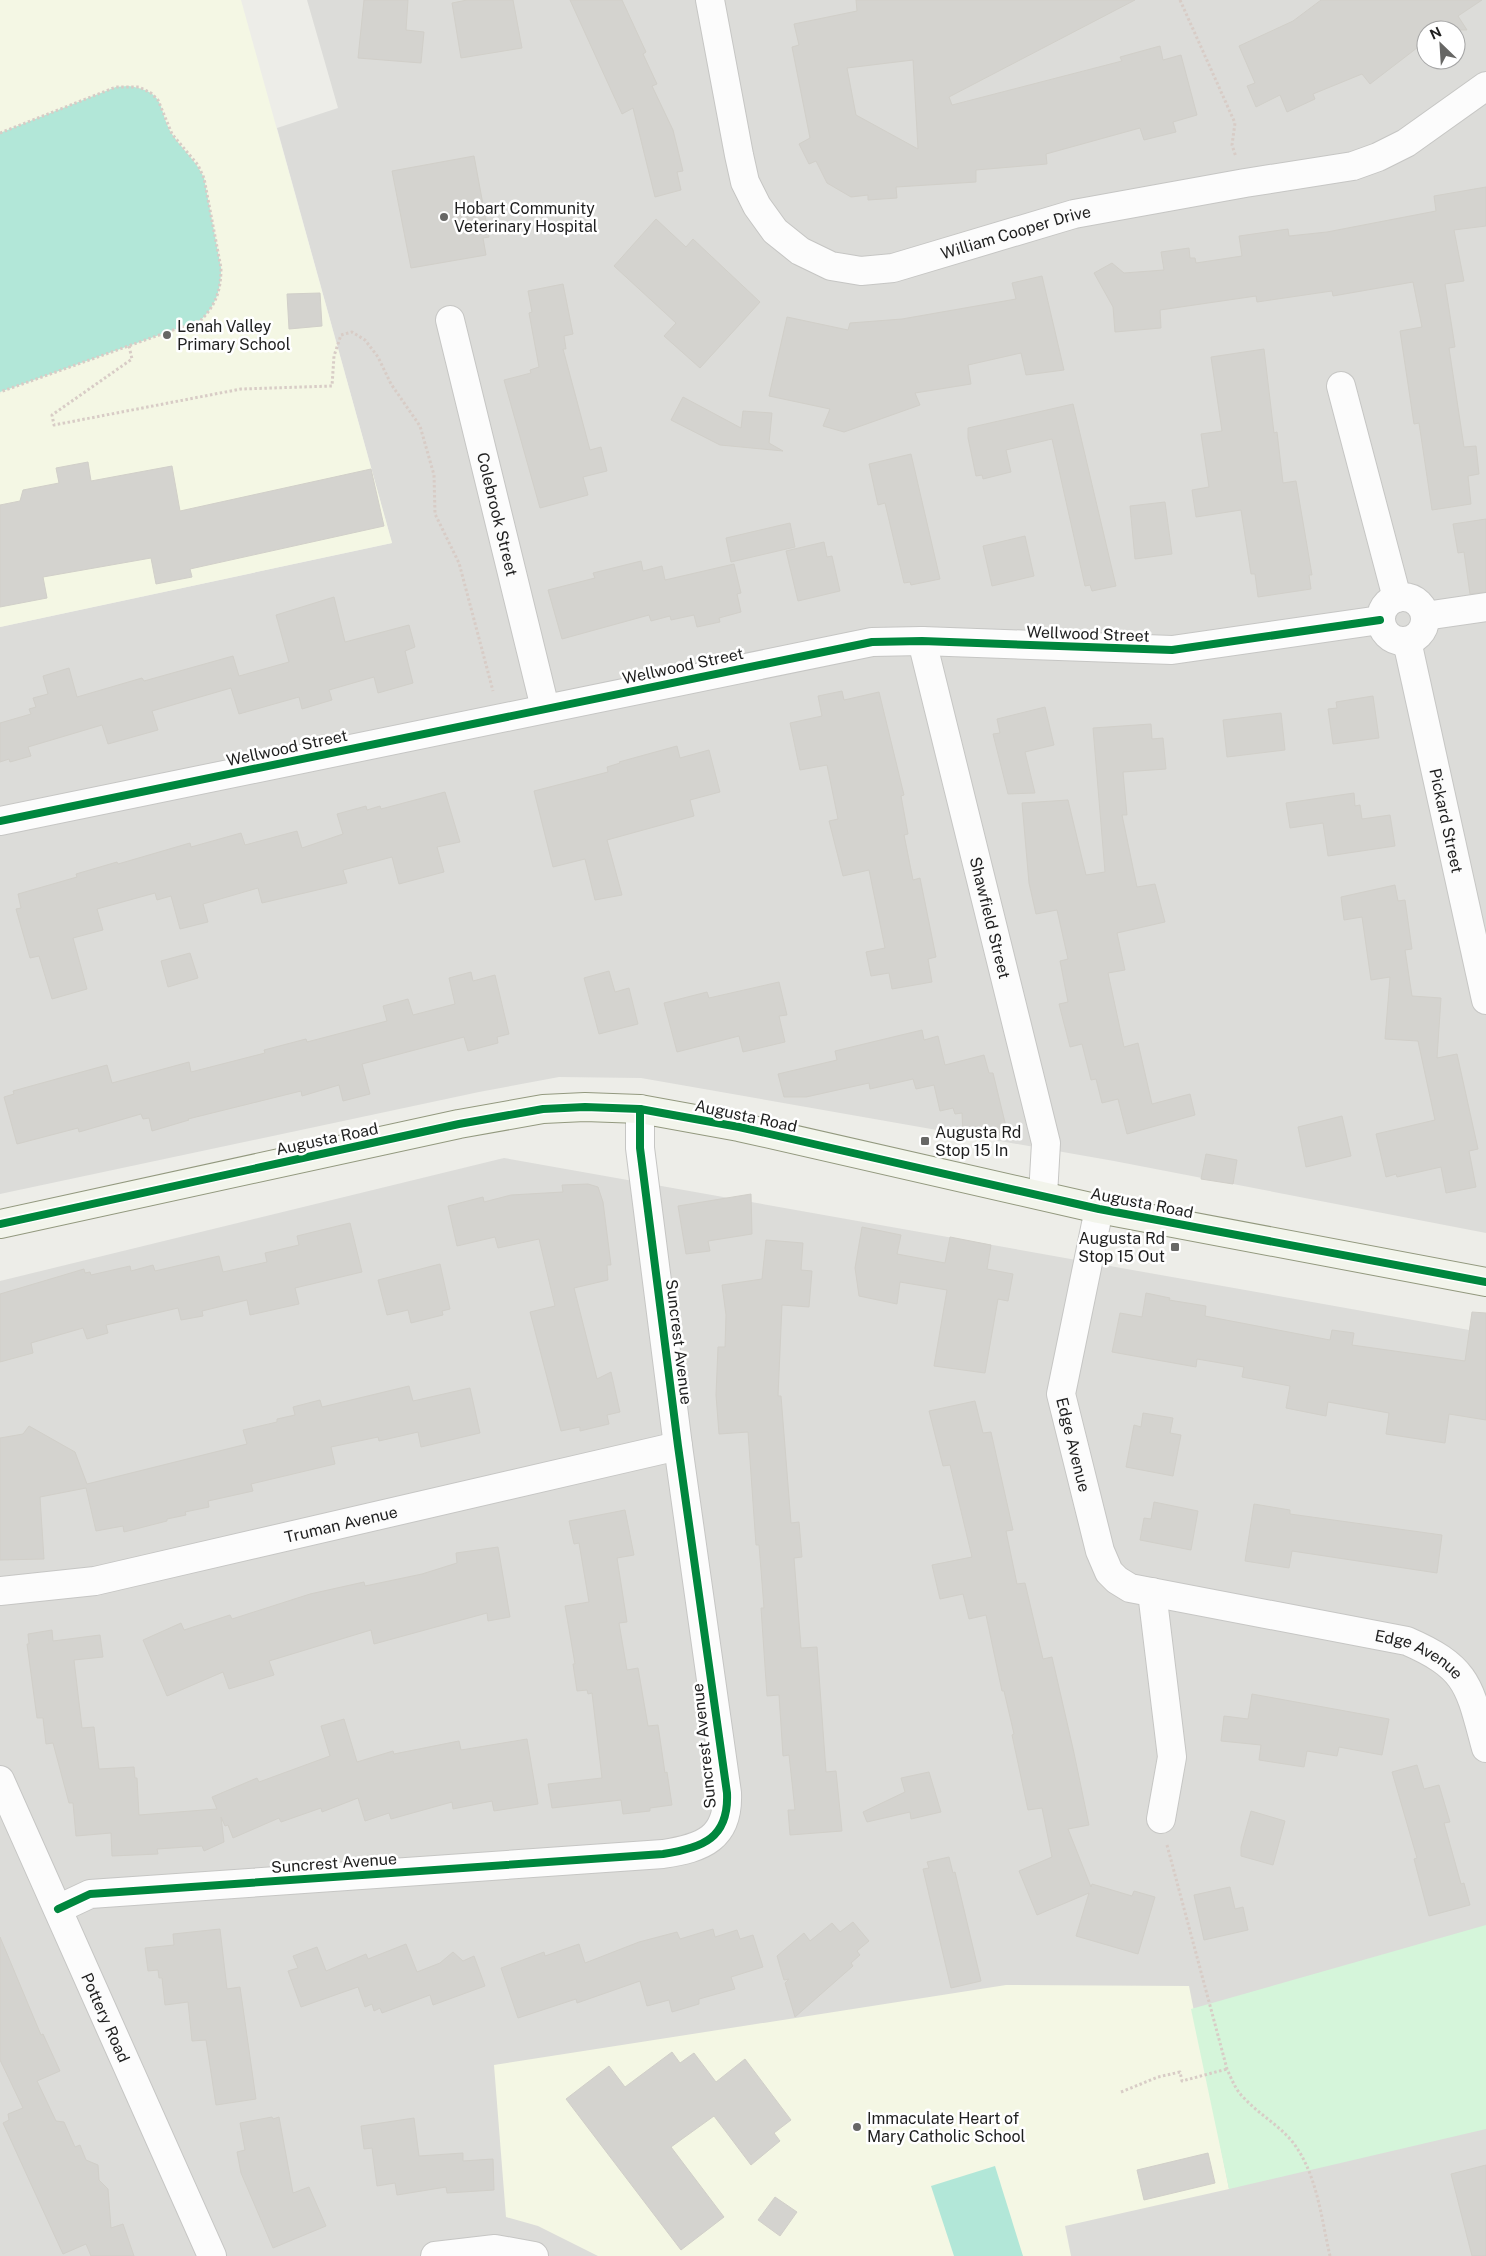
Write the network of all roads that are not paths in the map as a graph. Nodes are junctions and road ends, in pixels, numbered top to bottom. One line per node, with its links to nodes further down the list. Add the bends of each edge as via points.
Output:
1 (710, 0): 2 (street, William Cooper Drive, via 739,155 757,206 776,231 800,251 831,266 861,271 893,268 1074,214 1245,182 1353,166 1406,143)
2 (1486, 86)
3 (450, 320): 11 (street, Colebrook Street)
4 (1341, 386): 5 (street)
5 (1397, 598): 7 (street, via 1412,599); 8 (street, via 1386,604)
6 (1486, 607): 7 (street)
7 (1425, 616): 10 (street, via 1423,630)
8 (1380, 620): 9 (street, Wellwood Street, via 1172,650); 10 (street, via 1386,634 1399,641)
9 (922, 641): 11 (street, Wellwood Street, via 872,642); 15 (street, Shawfield Street, via 1046,1143)
10 (1407, 641): 13 (street, Pickard Street)
11 (545, 708): 12 (street, Wellwood Street)
12 (0, 821)
13 (1486, 1000)
14 (640, 1109): 15 (main road, Augusta Road, via 739,1127); 17 (main road, Augusta Road, via 543,1109 459,1124); 19 (street, Suncrest Avenue, via 640,1148)
15 (1043, 1196): 16 (main road, Augusta Road)
16 (1099, 1209): 18 (main road, Augusta Road); 21 (street, Edge Avenue, via 1061,1394 1104,1562 1116,1580 1130,1588)
17 (0, 1224)
18 (1486, 1282)
19 (678, 1446): 20 (street, Truman Avenue, via 95,1581); 25 (street, Suncrest Avenue, via 727,1793 728,1810 722,1827 707,1842 688,1851 663,1854 90,1894)
20 (0, 1591)
21 (1152, 1592): 22 (street, Edge Avenue, via 1407,1641 1433,1652 1467,1685); 24 (street, via 1172,1757)
22 (1486, 1748)
23 (0, 1780): 25 (street, Pottery Road)
24 (1160, 1819)
25 (58, 1909): 26 (street, Pottery Road)
26 (212, 2256)
27 (435, 2256): 28 (street, via 496,2249)
28 (534, 2256)

